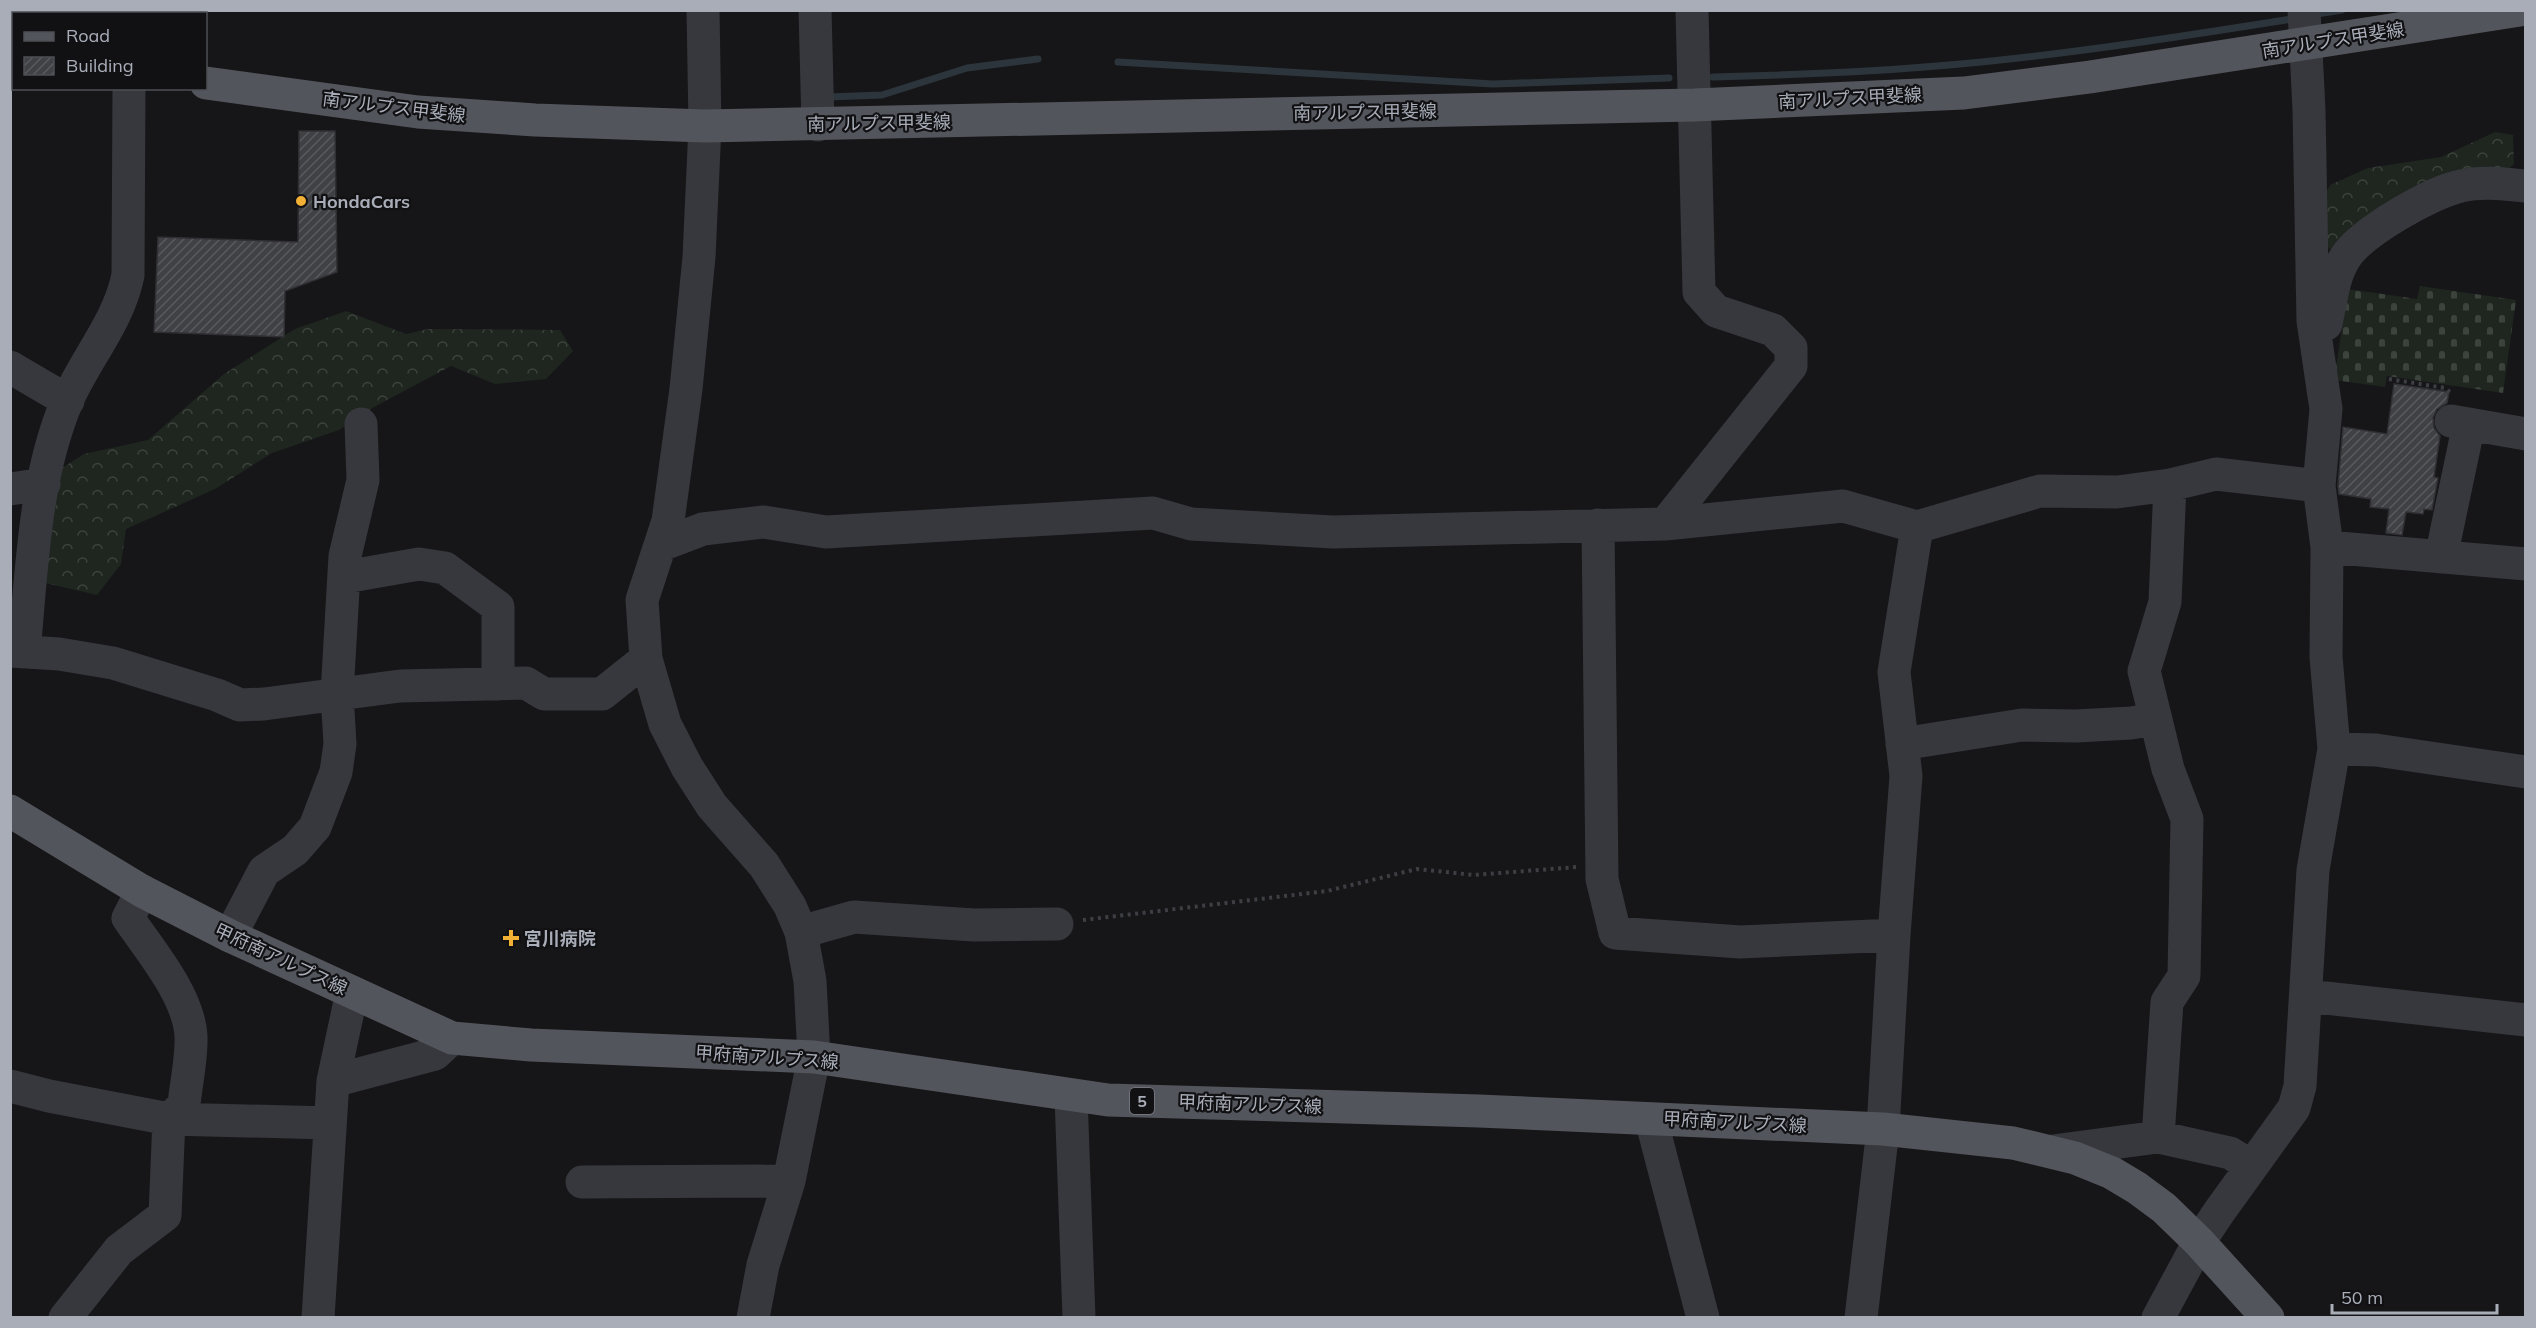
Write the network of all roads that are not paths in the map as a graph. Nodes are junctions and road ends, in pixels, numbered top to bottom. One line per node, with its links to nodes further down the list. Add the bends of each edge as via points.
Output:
1 (704, 10): 11 (street)
2 (815, 10): 10 (street)
3 (1692, 10): 9 (street)
4 (2304, 10): 6 (street)
5 (2520, 10): 6 (main road, 南アルプス甲斐線)
6 (2307, 45): 9 (main road, 南アルプス甲斐線, via 1964,93); 13 (street)
7 (207, 83): 11 (main road, 南アルプス甲斐線, via 418,112)
8 (129, 90): 15 (street, via 128,275 124,296)
9 (1694, 105): 10 (main road, 南アルプス甲斐線); 22 (street, via 1699,292 1716,311 1773,330 1791,348 1791,366)
10 (818, 125): 11 (main road, 南アルプス甲斐線)
11 (705, 126): 25 (street, via 699,257 686,388 668,521)
12 (2526, 186): 13 (street, via 2461,186 2415,204 2368,235 2346,256 2334,281 2326,326)
13 (2316, 340): 20 (street, via 2326,409)
14 (10, 367): 15 (street)
15 (68, 401): 18 (street)
16 (361, 424): 29 (street, via 363,480 345,556)
17 (2526, 434): 27 (street, via 2459,422 2447,478)
18 (44, 484): 21 (street); 30 (street)
19 (2170, 485): 20 (street, via 2216,474); 24 (street, via 2117,492 2040,491); 34 (street, via 2165,602 2144,671)
20 (2319, 486): 26 (street)
21 (10, 489)
22 (1665, 524): 23 (street); 24 (street, via 1844,506)
23 (1598, 525): 25 (street, via 1333,532 1191,524 1154,513 826,532 764,522 703,529); 42 (street, via 1602,879 1615,933 1740,942)
24 (1917, 527): 35 (street, via 1894,672)
25 (661, 545): 31 (street, via 642,600)
26 (2327, 547): 27 (street); 36 (street, via 2326,657)
27 (2441, 557): 28 (street)
28 (2526, 564)
29 (345, 577): 32 (street, via 419,564 445,568 498,607); 33 (street)
30 (17, 652): 33 (street, via 113,663 240,705)
31 (646, 659): 32 (street, via 602,694 544,694 526,683); 41 (street, via 665,724 687,767 712,806 764,865)
32 (498, 684): 33 (street, via 400,686)
33 (337, 694): 43 (street, via 340,744 336,772 315,827 295,850 264,871)
34 (2156, 719): 35 (street, via 2120,724 2022,725); 56 (street, via 2168,769 2187,819 2184,976 2167,1002)
35 (1902, 744): 42 (street, via 1906,776)
36 (2334, 749): 37 (street, via 2376,750); 45 (street, via 2313,870)
37 (2526, 772)
38 (13, 818): 39 (main road, 甲府南アルプス線 / 5)
39 (142, 891): 43 (main road, 甲府南アルプス線 / 5); 52 (street, via 128,918 171,981 187,1015 191,1035 184,1105)
40 (1057, 924): 41 (street, via 974,925 854,917)
41 (801, 932): 48 (street, via 810,981)
42 (1894, 935): 55 (street)
43 (230, 936): 44 (main road, 甲府南アルプス線 / 5)
44 (352, 992): 47 (main road, 甲府南アルプス線 / 5); 49 (street)
45 (2307, 996): 46 (street); 58 (street, via 2300,1086 2294,1108)
46 (2526, 1020)
47 (452, 1038): 48 (main road, 甲府南アルプス線 / 5); 49 (street, via 435,1054)
48 (814, 1057): 51 (main road, 甲府南アルプス線 / 5); 59 (street)
49 (333, 1081): 54 (street)
50 (10, 1086): 52 (street)
51 (1071, 1096): 53 (main road, 甲府南アルプス線 / 5); 65 (street)
52 (169, 1119): 54 (street); 62 (street, via 165,1215 119,1250)
53 (1651, 1119): 55 (main road, 甲府南アルプス線 / 5); 66 (street)
54 (330, 1123): 63 (street)
55 (1883, 1129): 57 (main road, 甲府南アルプス線 / 5); 67 (street)
56 (2158, 1137): 57 (street); 58 (street, via 2230,1153)
57 (2053, 1151): 61 (main road, 甲府南アルプス線 / 5, via 2112,1173 2164,1208)
58 (2251, 1166): 61 (street)
59 (789, 1181): 60 (street); 64 (street, via 763,1265)
60 (582, 1182)
61 (2199, 1242): 68 (street); 69 (main road, 甲府南アルプス線 / 5)
62 (64, 1317)
63 (318, 1317)
64 (753, 1317)
65 (1079, 1317)
66 (1703, 1317)
67 (1861, 1317)
68 (2158, 1317)
69 (2268, 1317)

